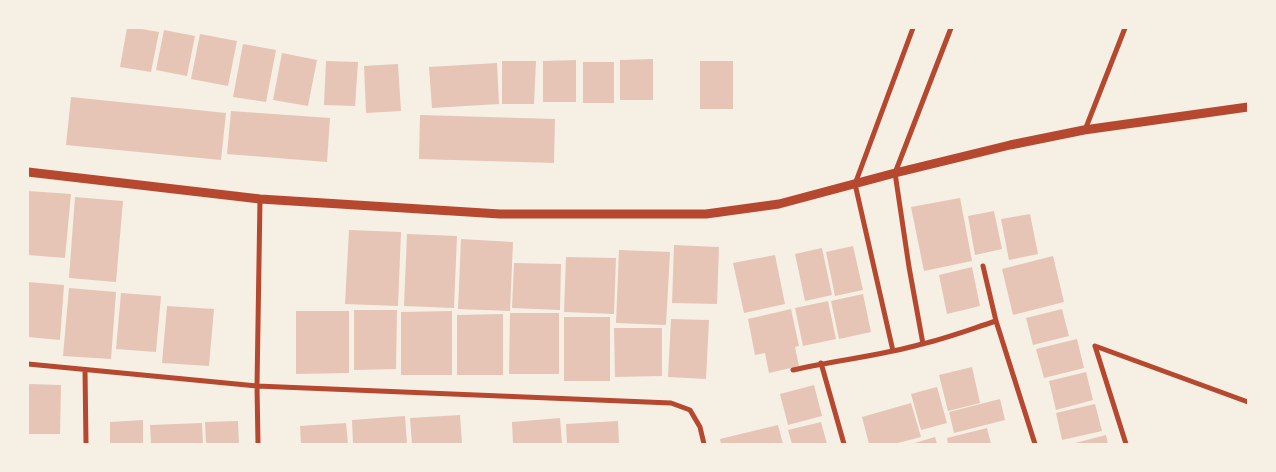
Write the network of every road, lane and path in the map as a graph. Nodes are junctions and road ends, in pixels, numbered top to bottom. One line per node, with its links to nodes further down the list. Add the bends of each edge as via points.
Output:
1 (913, 28): 8 (street)
2 (951, 28): 7 (street)
3 (1125, 28): 5 (street)
4 (1248, 107): 5 (street)
5 (1084, 130): 7 (street)
6 (28, 172): 9 (street)
7 (895, 173): 8 (street); 12 (street)
8 (855, 184): 9 (street, via 779,204 706,214 500,214); 13 (street)
9 (260, 199): 18 (street)
10 (982, 266): 11 (street)
11 (996, 321): 12 (street); 24 (street)
12 (922, 344): 13 (street)
13 (893, 351): 15 (street)
14 (28, 364): 16 (street)
15 (822, 364): 17 (street); 23 (street)
16 (85, 370): 18 (street); 20 (street)
17 (793, 370)
18 (257, 386): 21 (street); 22 (street, via 671,403 690,410 700,427)
19 (1248, 402): 25 (street, via 1095,346)
20 (86, 444)
21 (258, 444)
22 (704, 444)
23 (844, 444)
24 (1035, 444)
25 (1126, 444)

